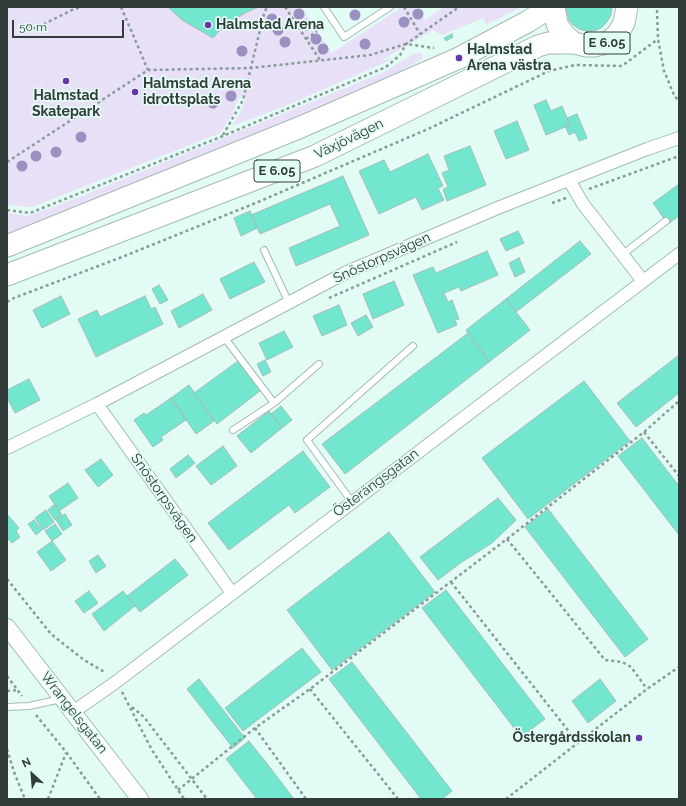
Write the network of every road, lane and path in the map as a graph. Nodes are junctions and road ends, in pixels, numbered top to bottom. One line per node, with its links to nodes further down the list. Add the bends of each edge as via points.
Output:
1 (81, 7): 13 (path, via 36,28 30,28)
2 (121, 7): 23 (path)
3 (266, 7): 22 (path)
4 (285, 7): 16 (path)
5 (324, 7): 12 (lane, via 344,37)
6 (376, 7): 12 (lane)
7 (390, 7): 12 (lane)
8 (404, 7): 15 (path)
9 (459, 7): 15 (path)
10 (553, 7): 18 (highway, Växjövägen / E 6.05, via 560,30); 35 (highway, Växjövägen / E 6.05, via 459,58 330,115)
11 (638, 10): 17 (path); 18 (highway, Växjövägen / E 6.05, via 624,23 617,35 607,42 594,46)
12 (380, 14)
13 (28, 25)
14 (317, 31): 16 (path)
15 (420, 34): 19 (path)
16 (306, 39): 21 (path)
17 (658, 39): 24 (path, via 664,70 675,97); 42 (path, via 622,66 575,65 549,71 428,129 265,199)
18 (574, 43): 39 (highway, Växjövägen / E 6.05, via 548,42 538,46 315,156)
19 (406, 44): 20 (path, via 434,49); 21 (path, via 370,55); 25 (path, via 400,55 386,67)
20 (439, 47)
21 (320, 60): 22 (path)
22 (251, 68): 23 (path); 25 (path, via 243,100)
23 (148, 70): 28 (path)
24 (679, 100)
25 (223, 136): 32 (path, via 30,213)
26 (679, 138): 29 (street, Snöstorpsvägen)
27 (679, 156): 30 (path)
28 (7, 162)
29 (569, 180): 30 (street); 43 (street, Snöstorpsvägen, via 347,272)
30 (577, 194): 31 (path); 37 (street)
31 (547, 204)
32 (7, 210)
33 (666, 221): 37 (lane)
34 (460, 240): 41 (path)
35 (7, 246)
36 (264, 250): 43 (lane)
37 (622, 254): 40 (street)
38 (679, 254): 40 (street, Österängsgatan)
39 (7, 275)
40 (643, 281): 54 (street, Österängsgatan)
41 (328, 299)
42 (7, 302)
43 (289, 303): 44 (street, Snöstorpsvägen)
44 (224, 337): 48 (lane); 49 (street, Snöstorpsvägen)
45 (413, 346): 54 (lane, via 307,440)
46 (319, 364): 48 (lane)
47 (679, 401): 51 (path)
48 (274, 403): 50 (lane)
49 (97, 404): 52 (street, Snöstorpsvägen); 58 (street, Snöstorpsvägen)
50 (233, 430)
51 (644, 432): 53 (path); 55 (path)
52 (7, 448)
53 (679, 476)
54 (352, 502): 58 (street, Österängsgatan)
55 (507, 539): 57 (path); 66 (path, via 605,660 631,666)
56 (7, 579): 64 (path, via 51,634)
57 (451, 582): 65 (path); 75 (path)
58 (232, 593): 64 (street, Österängsgatan)
59 (7, 626): 69 (main road, Wrangelsgatan)
60 (679, 667): 61 (path)
61 (674, 671): 62 (path); 66 (path)
62 (679, 672)
63 (7, 676): 67 (path)
64 (116, 682): 71 (path); 73 (street, Österängsgatan)
65 (310, 689): 74 (path); 87 (path)
66 (647, 689): 75 (path)
67 (18, 690): 68 (path); 70 (path)
68 (7, 691)
69 (63, 699): 70 (lane); 73 (main road, Wrangelsgatan)
70 (29, 706): 72 (lane); 77 (path)
71 (130, 706): 78 (path, via 144,717); 79 (path, via 152,750)
72 (7, 708)
73 (73, 712): 83 (main road, Wrangelsgatan)
74 (256, 728): 78 (path); 86 (path)
75 (578, 743): 88 (path)
76 (7, 749): 80 (path)
77 (66, 752): 81 (path); 82 (path)
78 (192, 779): 79 (path); 85 (path)
79 (178, 790): 84 (path)
80 (25, 799)
81 (48, 799)
82 (100, 799)
83 (140, 799)
84 (184, 799)
85 (207, 799)
86 (306, 799)
87 (398, 799)
88 (506, 799)

